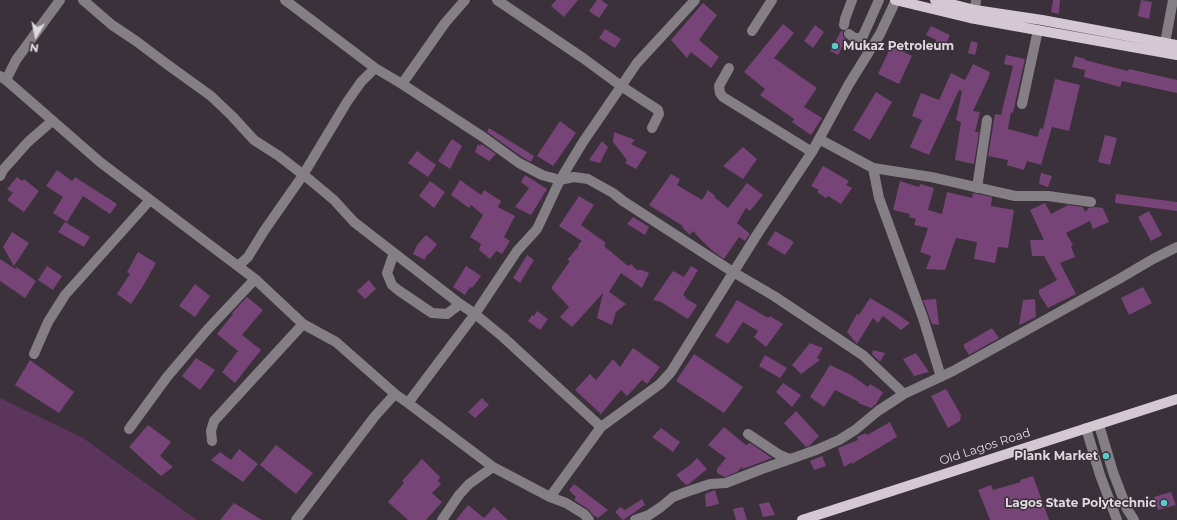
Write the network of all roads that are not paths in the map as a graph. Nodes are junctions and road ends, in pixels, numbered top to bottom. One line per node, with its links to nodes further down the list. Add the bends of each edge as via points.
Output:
1 (60, 0): 23 (street)
2 (83, 0): 33 (street, via 112,25 211,96 254,140)
3 (285, 0): 21 (street)
4 (465, 0): 24 (street, via 445,23)
5 (497, 0): 25 (street)
6 (695, 0): 25 (street, via 637,63)
7 (772, 0): 16 (street)
8 (852, 0): 14 (street)
9 (879, 0): 17 (street, via 863,36 856,39)
10 (896, 0): 15 (main road, via 970,18); 30 (street, via 880,34)
11 (935, 0): 13 (main road)
12 (1173, 0): 18 (street)
13 (976, 5): 18 (main road, via 1042,20)
14 (844, 25)
15 (1038, 30): 20 (main road); 26 (street)
16 (752, 31)
17 (849, 34)
18 (1165, 42): 19 (main road)
19 (1177, 45)
20 (1177, 54)
21 (376, 68): 24 (street); 33 (street, via 361,82 347,102)
22 (729, 68): 31 (street, via 719,86 723,97)
23 (3, 78): 28 (street)
24 (402, 84): 35 (street, via 519,163 542,175)
25 (621, 86): 29 (street, via 658,110 659,114); 35 (street)
26 (1022, 104)
27 (987, 120): 36 (street)
28 (52, 121): 34 (street, via 28,142); 37 (street)
29 (652, 128)
30 (819, 139): 31 (street); 32 (street)
31 (812, 152): 42 (street)
32 (873, 168): 36 (street, via 931,177); 48 (street, via 880,198)
33 (303, 175): 40 (street, via 334,200 354,222); 41 (street, via 248,257)
34 (0, 176)
35 (560, 180): 42 (street, via 574,177 598,184); 45 (street, via 537,229 517,251)
36 (977, 188): 38 (street, via 1015,196 1048,196)
37 (150, 200): 41 (street); 47 (street, via 65,295 48,322)
38 (1091, 202)
39 (1177, 247): 48 (street)
40 (394, 253): 44 (street); 44 (street, via 387,273 392,285 398,290 432,313 447,314)
41 (238, 266): 43 (street)
42 (734, 272): 50 (street, via 864,356); 54 (street, via 671,372 645,396)
43 (255, 279): 46 (street); 56 (street, via 167,377)
44 (460, 304): 45 (street)
45 (475, 314): 52 (street); 54 (street)
46 (303, 324): 49 (street, via 336,342); 58 (street, via 214,421)
47 (34, 354)
48 (941, 377): 50 (street)
49 (396, 394): 52 (street); 62 (street, via 375,416)
50 (904, 394): 59 (street, via 839,440)
51 (1177, 399): 53 (main road, Old Lagos Road)
52 (408, 403): 60 (street)
53 (1098, 425): 55 (main road, Old Lagos Road); 68 (street, via 1127,509)
54 (601, 427): 61 (street)
55 (1086, 428): 66 (main road, Old Lagos Road); 67 (street)
56 (130, 429)
57 (748, 434): 59 (street)
58 (212, 441)
59 (790, 459): 65 (street, via 726,483 710,484 673,497 649,515)
60 (493, 467): 61 (street); 63 (street, via 469,484)
61 (550, 496): 64 (street, via 584,514)
62 (296, 520)
63 (442, 520)
64 (589, 520)
65 (635, 520)
66 (802, 520)
67 (1117, 520)
68 (1134, 520)

